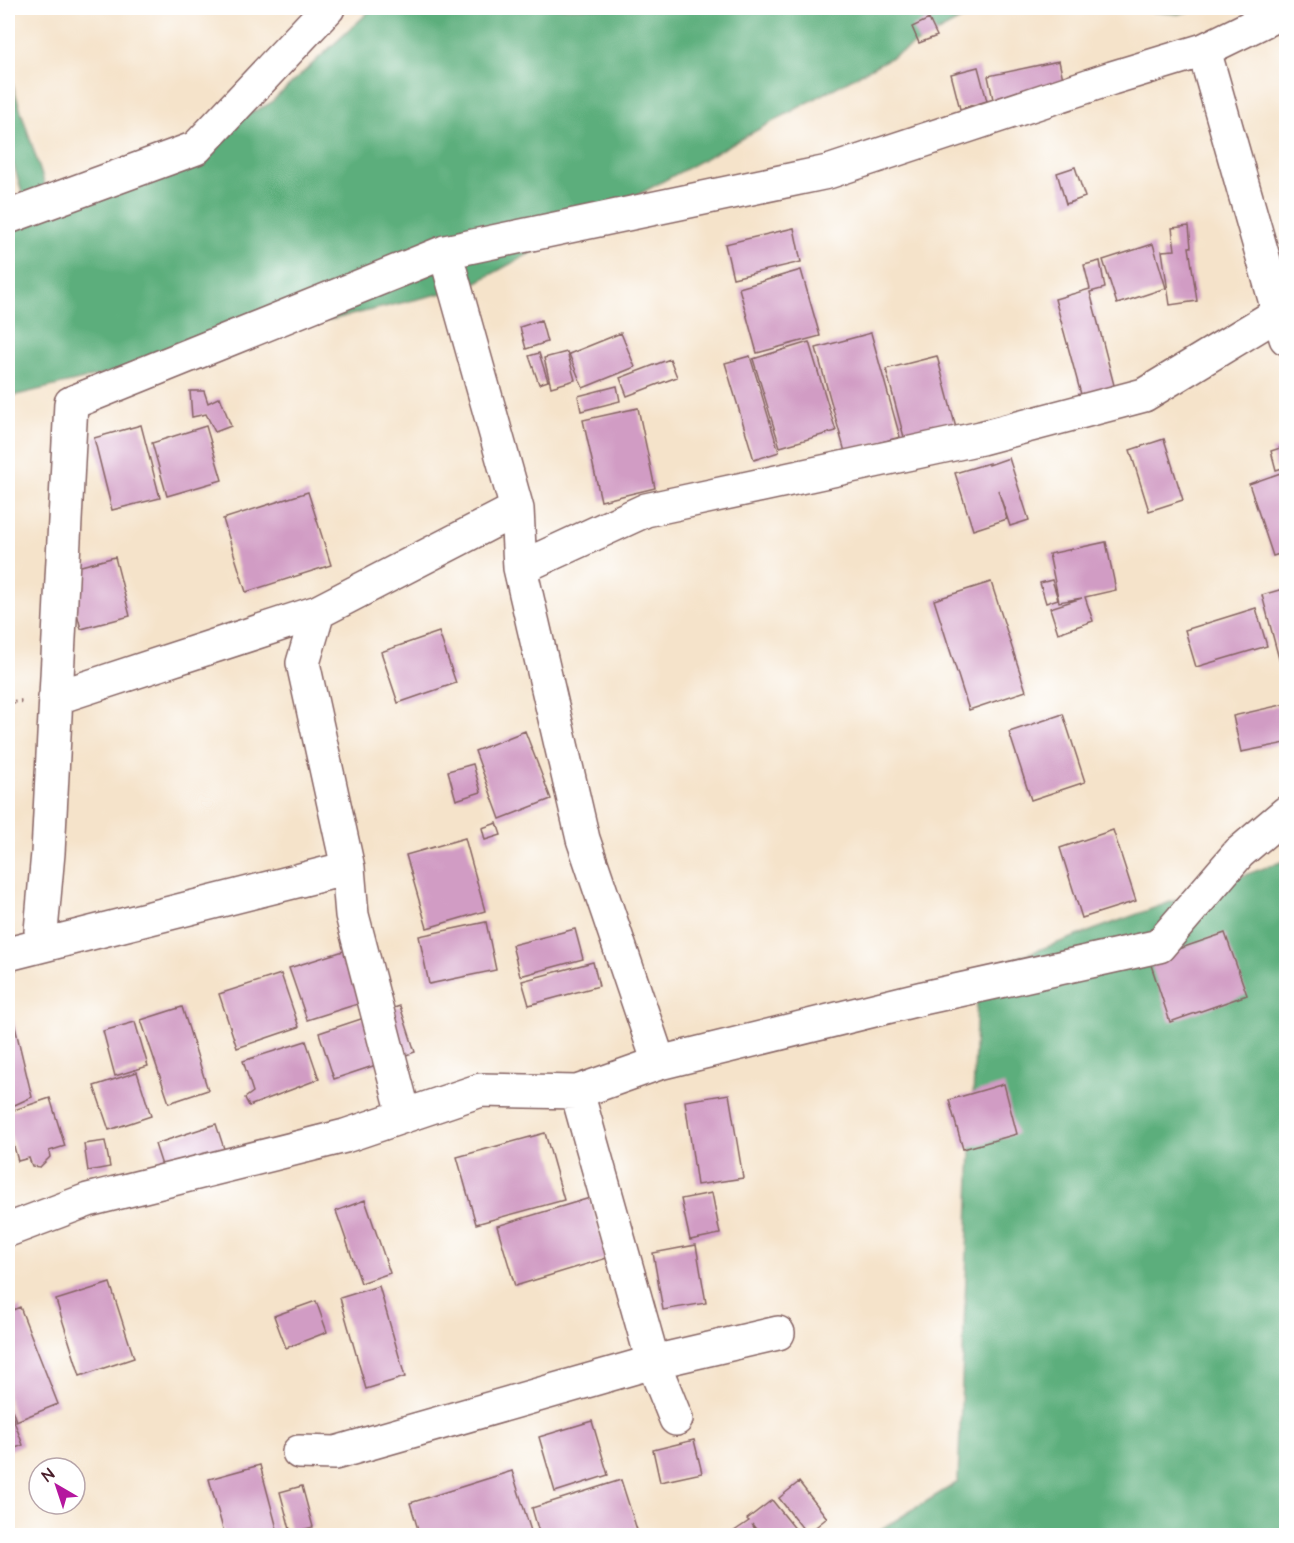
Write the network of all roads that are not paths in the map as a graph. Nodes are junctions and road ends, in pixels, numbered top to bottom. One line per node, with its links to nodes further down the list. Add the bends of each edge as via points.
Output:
1 (328, 8): 4 (street, via 196,148)
2 (1287, 10): 3 (street)
3 (1204, 50): 5 (street, via 828,172); 6 (street)
4 (8, 217)
5 (445, 252): 7 (street); 10 (street, via 71,403)
6 (1284, 321): 8 (street, via 1144,395 981,438 645,510)
7 (517, 509): 8 (street); 9 (street)
8 (520, 568): 15 (street, via 583,839)
9 (318, 612): 10 (street); 12 (street, via 303,663)
10 (55, 698): 13 (street)
11 (1287, 813): 15 (street, via 1239,853 1159,946 923,998)
12 (348, 868): 14 (street); 17 (street, via 352,915)
13 (41, 931)
14 (8, 954)
15 (659, 1063): 16 (street)
16 (577, 1092): 17 (street, via 481,1090); 20 (street)
17 (404, 1114): 18 (street, via 345,1136 88,1200)
18 (8, 1230)
19 (778, 1333): 20 (street)
20 (653, 1362): 21 (street); 22 (street, via 335,1453)
21 (675, 1419)
22 (299, 1452)

